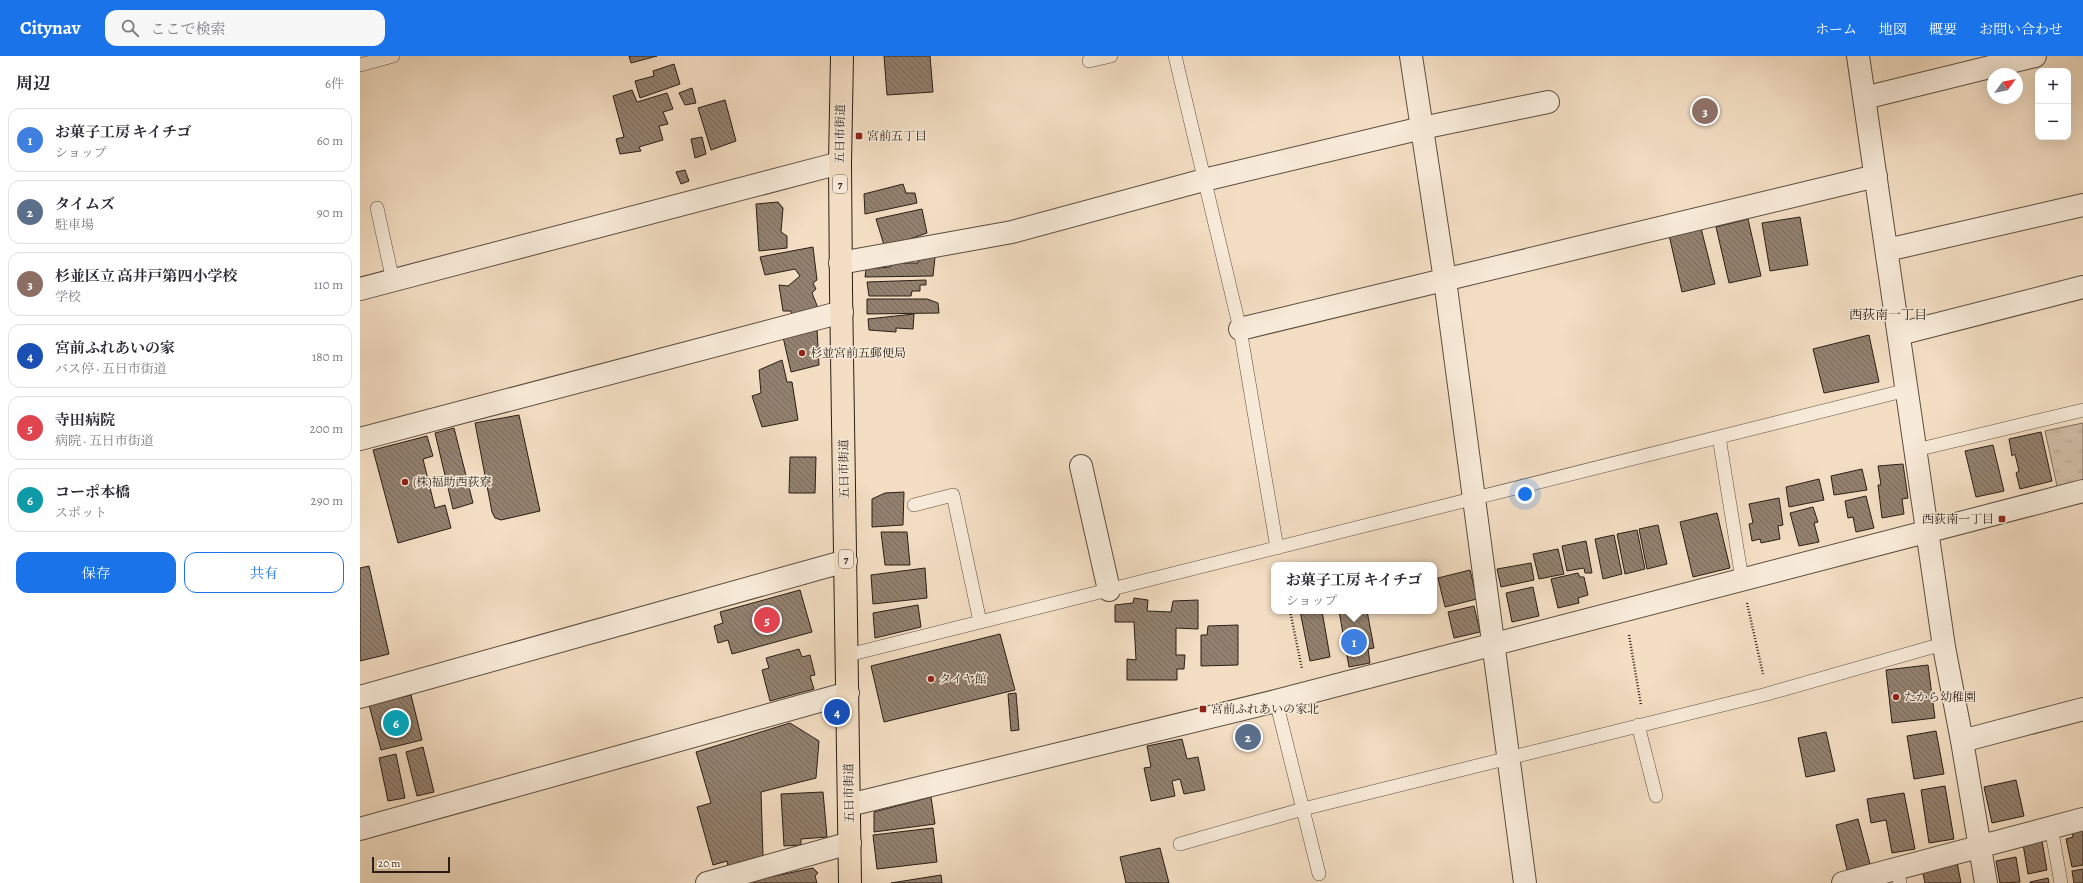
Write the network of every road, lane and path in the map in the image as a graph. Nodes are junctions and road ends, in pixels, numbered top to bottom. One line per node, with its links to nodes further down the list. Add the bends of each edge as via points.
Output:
1 (393, 56): 9 (lane)
2 (842, 56): 13 (main road, 五日市街道 / 7)
3 (1112, 56): 8 (lane)
4 (1175, 56): 15 (lane)
5 (1411, 56): 12 (street)
6 (1858, 56): 10 (street)
7 (2035, 56): 10 (street)
8 (1089, 61)
9 (360, 65)
10 (1864, 98): 14 (street)
11 (1548, 102): 12 (street)
12 (1422, 128): 15 (street); 21 (street)
13 (840, 163): 19 (main road, 五日市街道 / 7); 20 (street)
14 (1876, 176): 18 (street); 21 (street)
15 (1204, 180): 19 (street, via 1012,232); 25 (lane)
16 (2083, 205): 18 (street)
17 (377, 208): 20 (lane)
18 (1887, 250): 26 (street)
19 (840, 262): 24 (main road, 五日市街道 / 7)
20 (393, 280): 23 (street)
21 (1445, 280): 25 (street); 34 (street)
22 (2083, 287): 26 (street)
23 (360, 289)
24 (842, 312): 30 (street); 38 (main road, 五日市街道 / 7)
25 (1240, 329): 37 (lane)
26 (1899, 334): 27 (street)
27 (1907, 390): 29 (lane); 31 (street)
28 (2083, 410): 31 (lane)
29 (1719, 437): 34 (lane); 39 (lane)
30 (360, 439)
31 (1916, 450): 36 (street)
32 (1081, 466): 40 (street)
33 (2083, 491): 36 (street)
34 (1474, 499): 37 (lane); 44 (street)
35 (914, 505): 43 (lane, via 953,495)
36 (1928, 530): 39 (street); 45 (street)
37 (1277, 548): 40 (lane)
38 (846, 561): 46 (main road, 五日市街道 / 7); 50 (street)
39 (1742, 579): 41 (street); 49 (path)
40 (1109, 590): 43 (lane)
41 (1624, 609): 44 (street); 53 (path)
42 (1291, 614): 48 (path)
43 (980, 622): 46 (lane)
44 (1494, 643): 48 (street); 55 (street)
45 (1944, 647): 49 (lane, via 1932,647); 54 (street)
46 (848, 655): 47 (main road, 五日市街道 / 7)
47 (848, 693): 57 (main road, 五日市街道 / 7); 61 (street)
48 (1307, 693): 51 (street)
49 (1767, 694): 53 (lane)
50 (360, 697)
51 (1276, 701): 57 (street); 58 (lane)
52 (2083, 709): 54 (street)
53 (1641, 724): 55 (lane); 56 (lane)
54 (1962, 740): 64 (street)
55 (1510, 759): 58 (lane); 69 (street)
56 (1656, 796)
57 (849, 805): 62 (main road, 五日市街道 / 7)
58 (1303, 809): 63 (lane); 65 (lane)
59 (2083, 819): 60 (street)
60 (2051, 827): 64 (street); 72 (lane)
61 (360, 829)
62 (850, 843): 67 (street); 68 (main road, 五日市街道 / 7)
63 (1180, 844)
64 (1979, 846): 66 (street); 71 (street)
65 (1319, 874)
66 (1898, 876): 70 (street)
67 (707, 883)
68 (850, 883)
69 (1526, 883)
70 (1842, 883)
71 (1986, 883)
72 (2061, 883)

